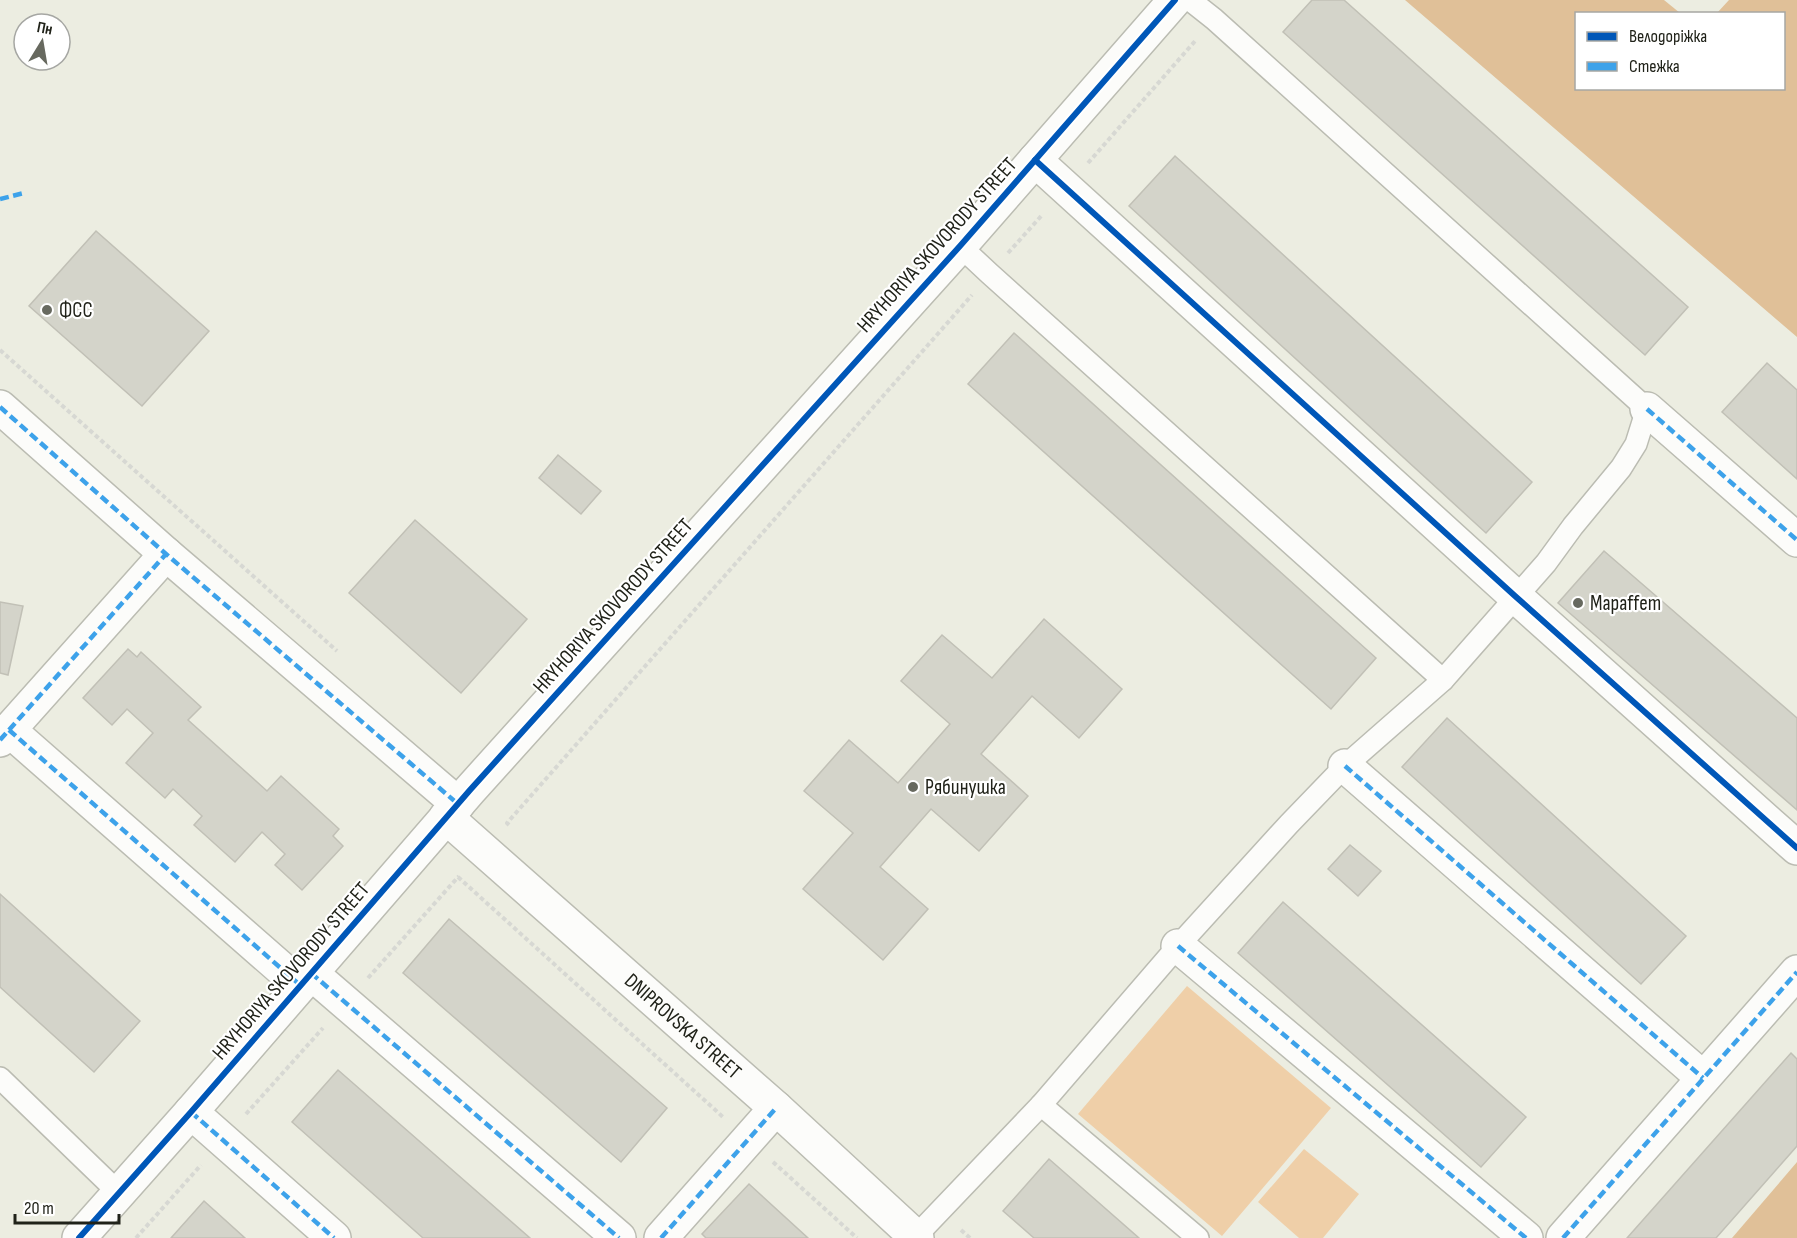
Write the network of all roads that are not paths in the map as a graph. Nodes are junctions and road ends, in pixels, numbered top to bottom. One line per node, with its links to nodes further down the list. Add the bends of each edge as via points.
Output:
1 (1175, 0): 3 (street, HRYHORIYA SKOVORODY STREET)
2 (1190, 0): 6 (lane)
3 (1035, 160): 4 (street, HRYHORIYA SKOVORODY STREET); 9 (street)
4 (960, 246): 10 (lane); 13 (street, HRYHORIYA SKOVORODY STREET)
5 (0, 407): 8 (street, DNIPROVSKA STREET)
6 (1647, 409): 7 (street); 9 (lane, via 1636,444 1621,468)
7 (1797, 540)
8 (166, 554): 11 (street); 13 (street, DNIPROVSKA STREET)
9 (1515, 596): 10 (lane); 14 (street)
10 (1443, 680): 12 (lane)
11 (5, 735): 17 (street)
12 (1344, 766): 15 (lane); 19 (street)
13 (452, 810): 17 (street, HRYHORIYA SKOVORODY STREET); 21 (street, DNIPROVSKA STREET)
14 (1797, 848)
15 (1178, 946): 20 (lane); 30 (street)
16 (1797, 972): 19 (street)
17 (306, 979): 22 (street, HRYHORIYA SKOVORODY STREET); 27 (street, via 346,1002)
18 (0, 1078): 23 (lane)
19 (1703, 1078): 31 (street)
20 (1041, 1105): 24 (lane); 29 (lane)
21 (776, 1108): 24 (street, DNIPROVSKA STREET); 28 (street)
22 (191, 1112): 23 (street, HRYHORIYA SKOVORODY STREET); 26 (street)
23 (119, 1193): 25 (street, HRYHORIYA SKOVORODY STREET)
24 (916, 1237)
25 (79, 1238)
26 (334, 1238)
27 (619, 1238)
28 (661, 1238)
29 (1198, 1238)
30 (1526, 1238)
31 (1563, 1238)

